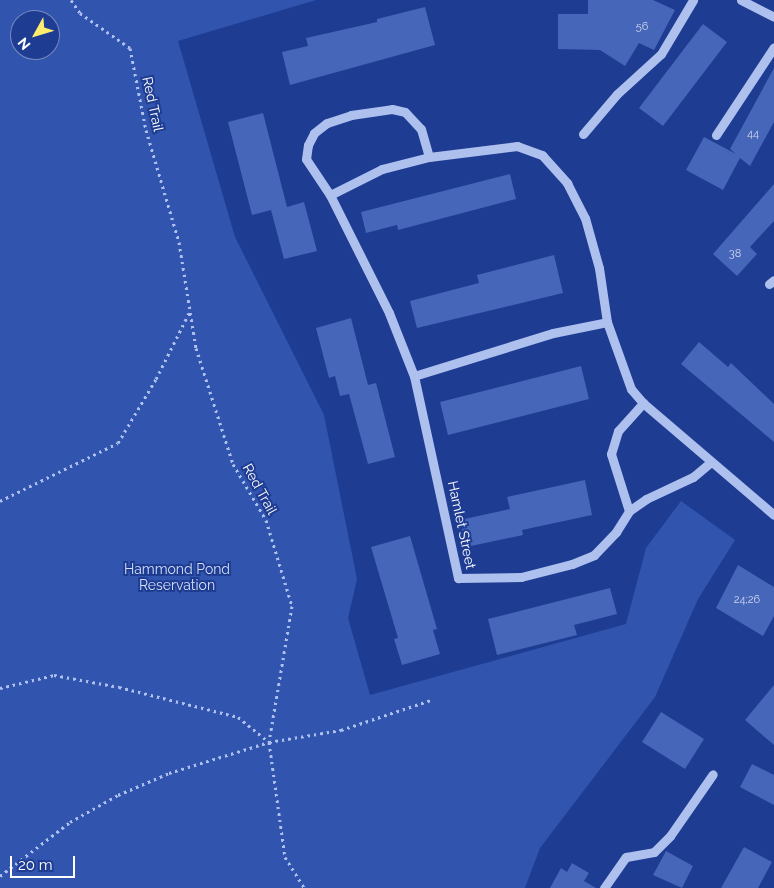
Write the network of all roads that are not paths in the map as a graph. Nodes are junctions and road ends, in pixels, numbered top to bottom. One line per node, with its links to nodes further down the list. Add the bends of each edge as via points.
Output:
1 (694, 0): 5 (street, via 660,54 617,94)
2 (741, 0): 3 (street)
3 (773, 14)
4 (774, 47): 6 (street)
5 (583, 134)
6 (716, 135)
7 (429, 157): 8 (street, via 382,169); 8 (street, Hamlet Street, via 421,130 405,112 392,109 351,115 327,123 314,133 306,159); 9 (street, via 517,146 542,155 554,166 568,183 585,218 599,268)
8 (330, 195): 10 (street, Hamlet Street, via 390,313)
9 (607, 322): 10 (street, via 553,333); 11 (street, via 623,373)
10 (414, 376): 13 (street, Hamlet Street, via 458,578 521,577 572,564 594,555 616,532)
11 (643, 403): 12 (street); 13 (street, via 618,431 611,454)
12 (711, 462): 13 (street, Hamlet Street, via 693,477 646,498); 14 (street)
13 (629, 511)
14 (774, 515)
15 (713, 774): 16 (street, via 670,836 654,852 626,857)
16 (604, 888)

